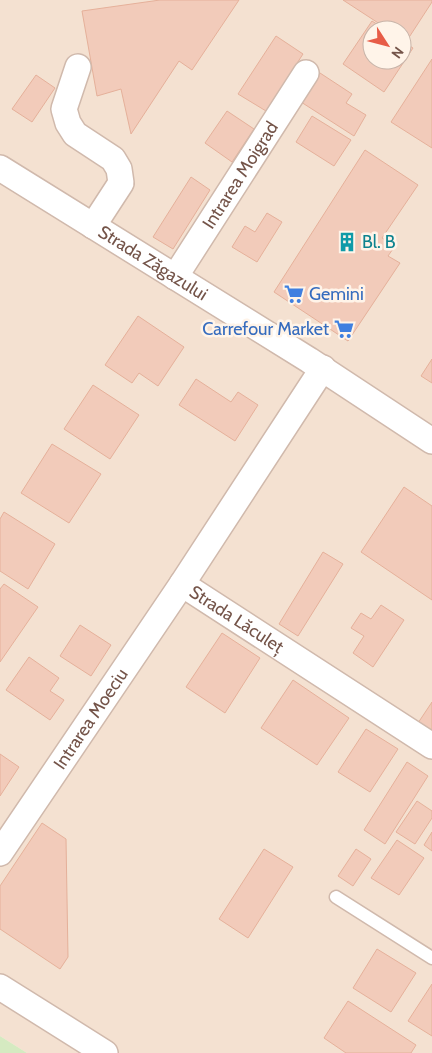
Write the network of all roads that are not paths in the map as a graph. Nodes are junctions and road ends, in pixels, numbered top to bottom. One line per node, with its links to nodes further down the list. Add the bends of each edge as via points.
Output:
1 (78, 67): 4 (street, via 64,109 68,123 75,134 113,160 122,183)
2 (306, 73): 5 (street, Intrarea Moigrad)
3 (0, 168): 4 (street, Strada Zăgazului)
4 (93, 226): 5 (street, Strada Zăgazului)
5 (175, 277): 6 (street, Strada Zăgazului)
6 (323, 368): 7 (street, Strada Zăgazului); 8 (street, Strada Lăculeț)
7 (432, 440)
8 (182, 584): 9 (street, Strada Lăculeț); 10 (street, Intrarea Moeciu)
9 (432, 746)
10 (0, 853)
11 (336, 897): 12 (lane)
12 (432, 958)
13 (0, 987): 14 (street)
14 (104, 1053)

